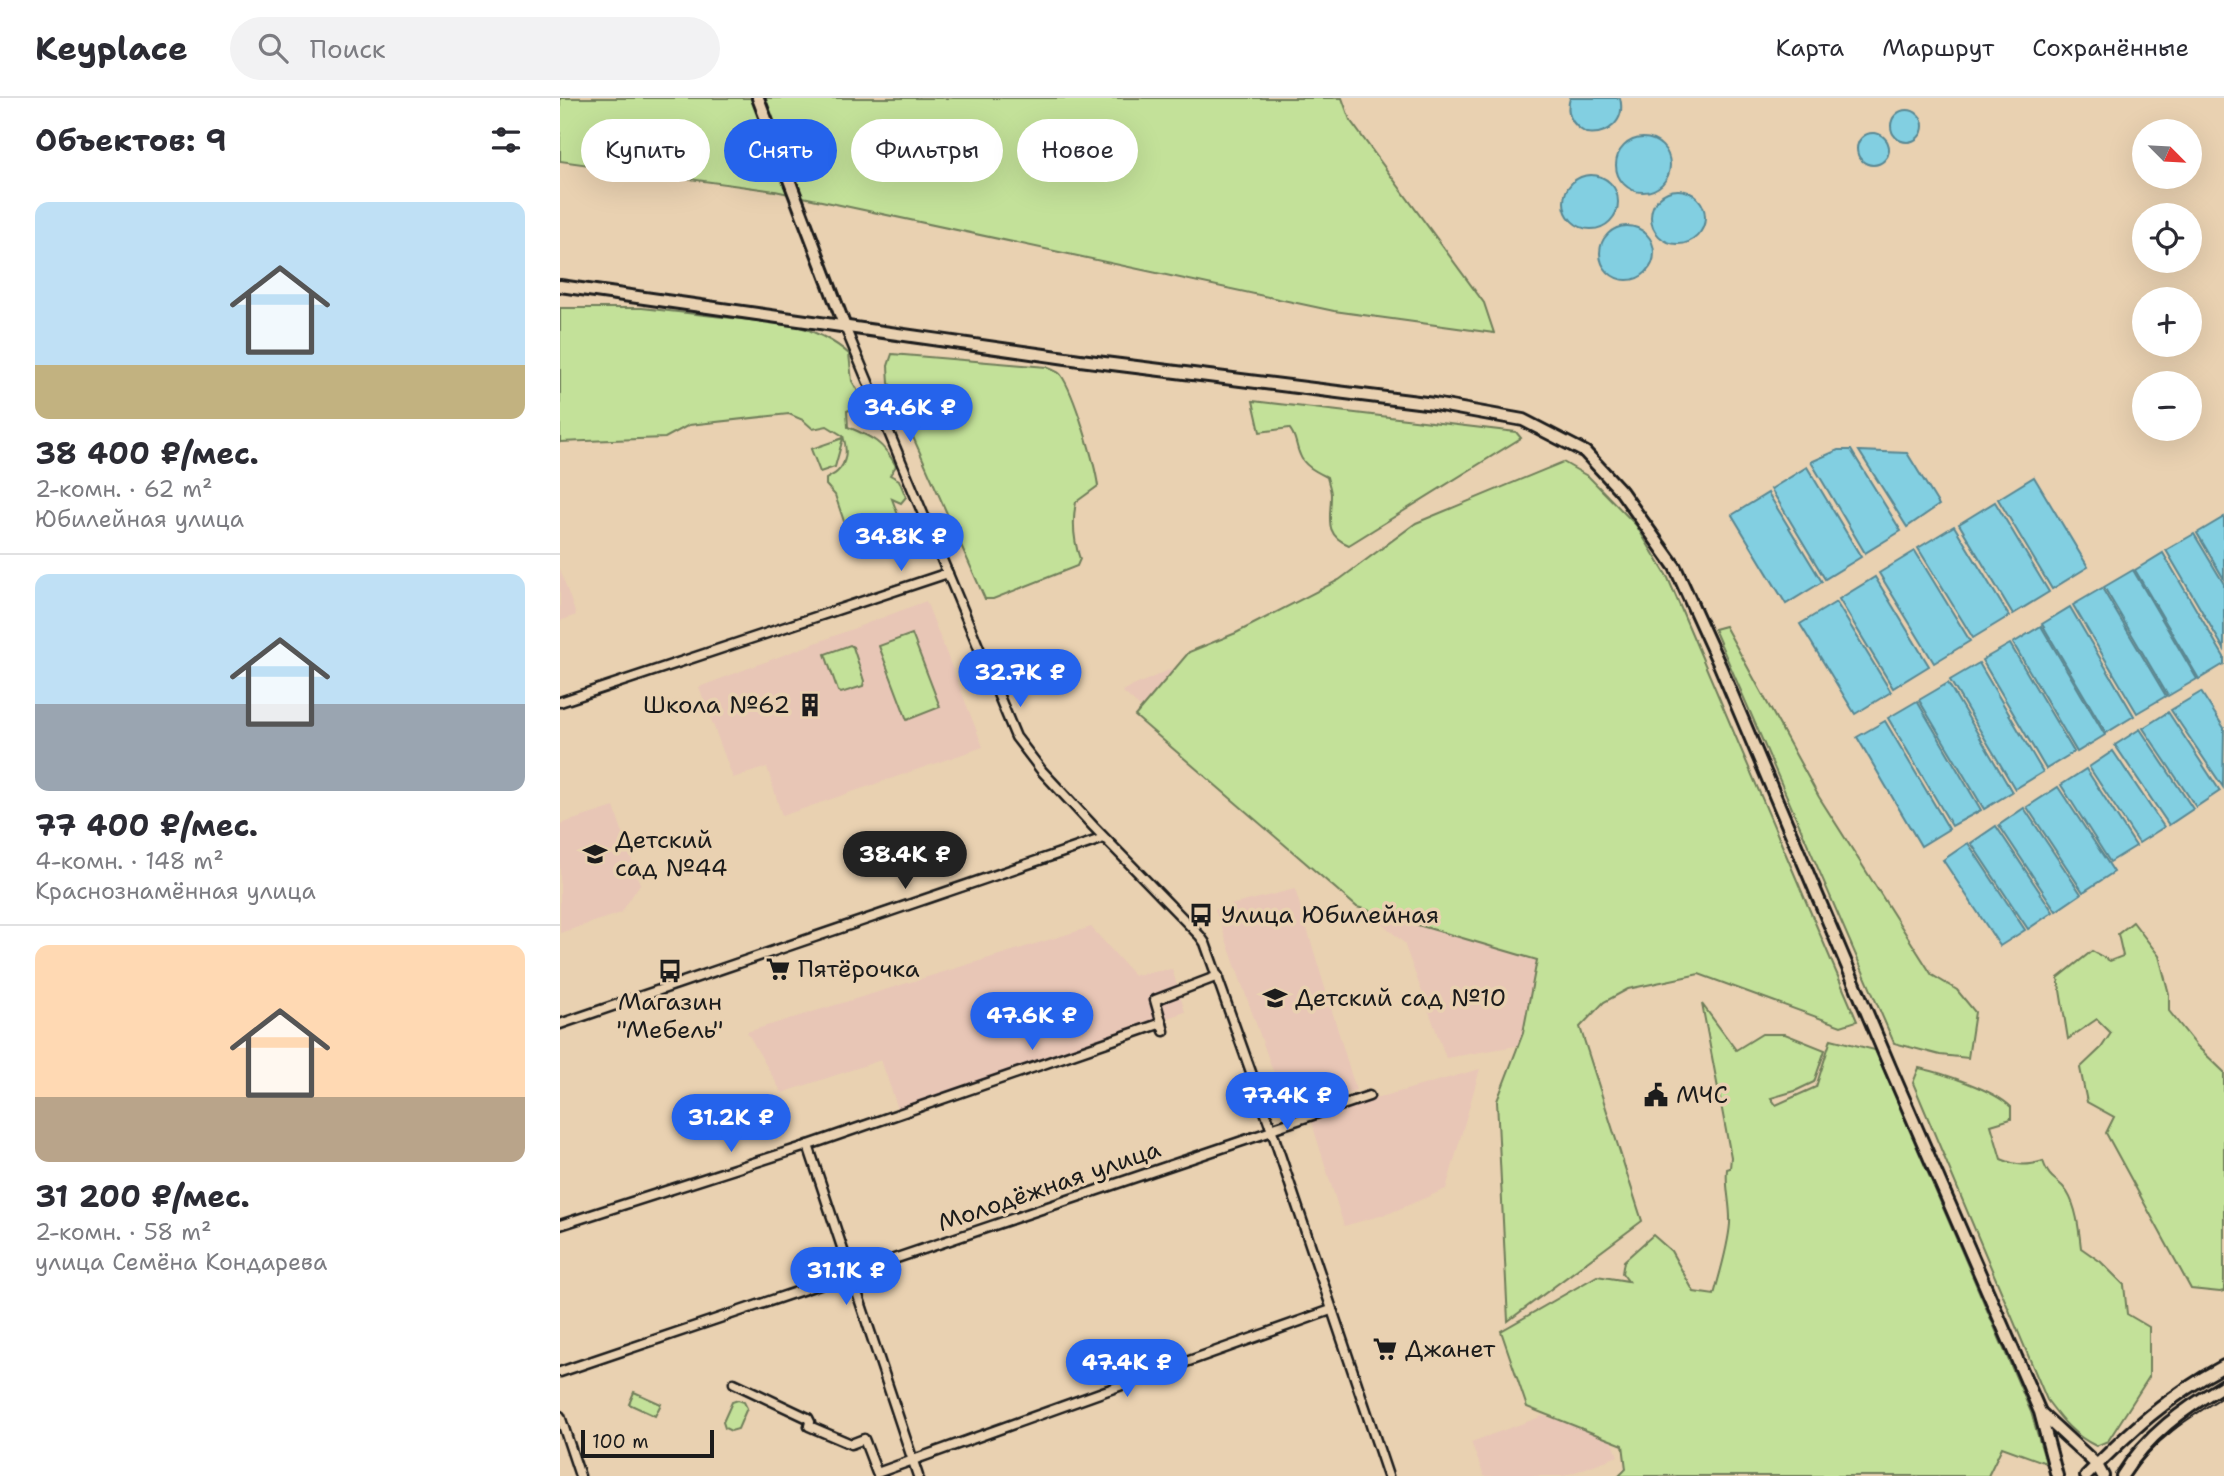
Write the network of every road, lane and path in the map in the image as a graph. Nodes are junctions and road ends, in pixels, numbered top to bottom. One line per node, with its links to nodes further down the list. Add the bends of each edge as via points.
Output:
1 (758, 98): 3 (main road)
2 (560, 286): 3 (main road)
3 (845, 327): 4 (street); 19 (main road, via 1434,404 1523,420 1585,452 1622,491 1675,567)
4 (948, 573): 5 (street); 6 (street, via 1016,737)
5 (560, 702)
6 (1104, 838): 7 (street, via 1200,936); 8 (street)
7 (1218, 976): 10 (street); 11 (street, via 1155,1000 1163,1027)
8 (560, 1024)
9 (1370, 1096): 10 (street, Молодёжная улица)
10 (1272, 1130): 13 (street, Молодёжная улица); 14 (street)
11 (808, 1145): 12 (street); 13 (street)
12 (560, 1225)
13 (850, 1274): 16 (street, Молодёжная улица); 21 (street)
14 (1331, 1310): 21 (street); 25 (street)
15 (2224, 1366): 22 (main road, via 2165,1402)
16 (560, 1372)
17 (734, 1383): 21 (street, via 808,1418 808,1426 851,1444 864,1438 877,1473)
18 (2224, 1385): 29 (main road, via 2154,1435)
19 (2040, 1412): 22 (main road); 26 (main road)
20 (560, 1416): 23 (street)
21 (913, 1460): 24 (street)
22 (2097, 1465): 27 (main road); 28 (main road)
23 (580, 1476)
24 (918, 1476)
25 (1388, 1476)
26 (2057, 1476)
27 (2086, 1476)
28 (2103, 1476)
29 (2122, 1476)

